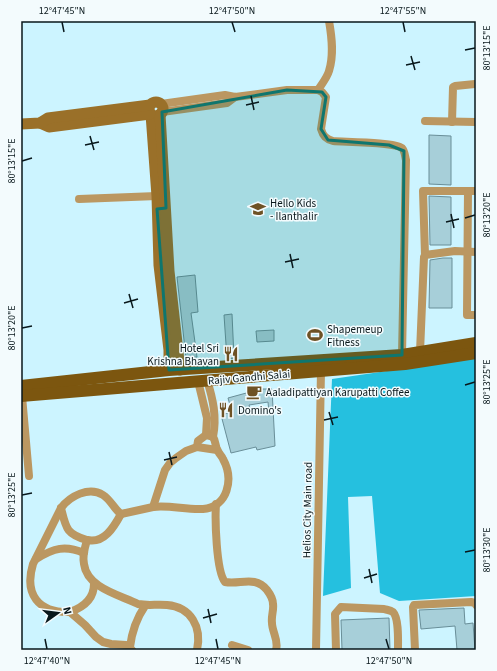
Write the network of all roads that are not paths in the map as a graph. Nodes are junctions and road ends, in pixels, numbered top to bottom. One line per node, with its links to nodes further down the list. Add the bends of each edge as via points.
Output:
1 (328, 21): 3 (street, via 332,53 329,73)
2 (475, 84): 6 (street, via 452,87)
3 (318, 90): 4 (street, via 288,90 235,97 225,95); 19 (street, via 326,97 321,129 328,140 389,145 402,148 404,151 406,160)
4 (159, 110): 8 (street, via 49,127 40,123); 10 (street); 12 (street)
5 (425, 121): 6 (street)
6 (452, 122): 7 (street)
7 (476, 122)
8 (21, 124)
9 (472, 191): 13 (street); 14 (street, via 423,191)
10 (157, 196): 11 (street); 12 (street)
11 (79, 199)
12 (162, 209): 20 (street, via 165,271 176,342)
13 (472, 252): 14 (street, via 455,251); 15 (street, via 467,315)
14 (425, 255): 17 (street)
15 (476, 315)
16 (476, 343): 17 (main road, Rajiv Gandhi Salai)
17 (420, 352): 19 (main road, Rajiv Gandhi Salai)
18 (476, 353): 21 (main road, Rajiv Gandhi Salai, via 405,364)
19 (402, 355): 20 (main road, Rajiv Gandhi Salai)
20 (174, 370): 23 (main road, Rajiv Gandhi Salai)
21 (321, 370): 22 (main road, Rajiv Gandhi Salai); 44 (street, Helios City Main road)
22 (203, 381): 23 (main road, Rajiv Gandhi Salai); 24 (street, via 213,401 216,419)
23 (21, 393): 27 (street)
24 (209, 436): 25 (street, via 198,441); 26 (street)
25 (197, 447): 26 (street); 29 (street, via 186,451 170,463 165,470)
26 (217, 450): 28 (street, via 226,465 228,486 225,496)
27 (29, 476)
28 (216, 504): 29 (street, via 201,509); 43 (street, via 218,555 223,578 226,582 259,583 270,594 274,604 272,625 278,645)
29 (153, 507): 31 (street)
30 (61, 508): 31 (street, via 73,497 88,492 104,496); 32 (street, via 70,532); 34 (street)
31 (121, 514): 32 (street, via 106,535 96,541)
32 (87, 540): 33 (street)
33 (84, 553): 34 (street, via 62,548 47,552); 35 (street, via 85,569)
34 (36, 559): 38 (street, via 30,574 30,586 36,601 44,608 58,613)
35 (94, 584): 37 (street); 38 (street, via 90,600)
36 (476, 605): 47 (street, via 474,602 414,605)
37 (145, 606): 40 (street, via 131,635); 41 (street, via 167,605 182,608 194,621 199,638)
38 (70, 612): 40 (street, via 103,642 122,644)
39 (232, 645): 42 (street)
40 (131, 648)
41 (198, 650)
42 (248, 650)
43 (276, 650)
44 (316, 650)
45 (336, 650): 46 (street, via 335,614 341,607 384,609 393,613 396,619)
46 (398, 650)
47 (415, 650)

